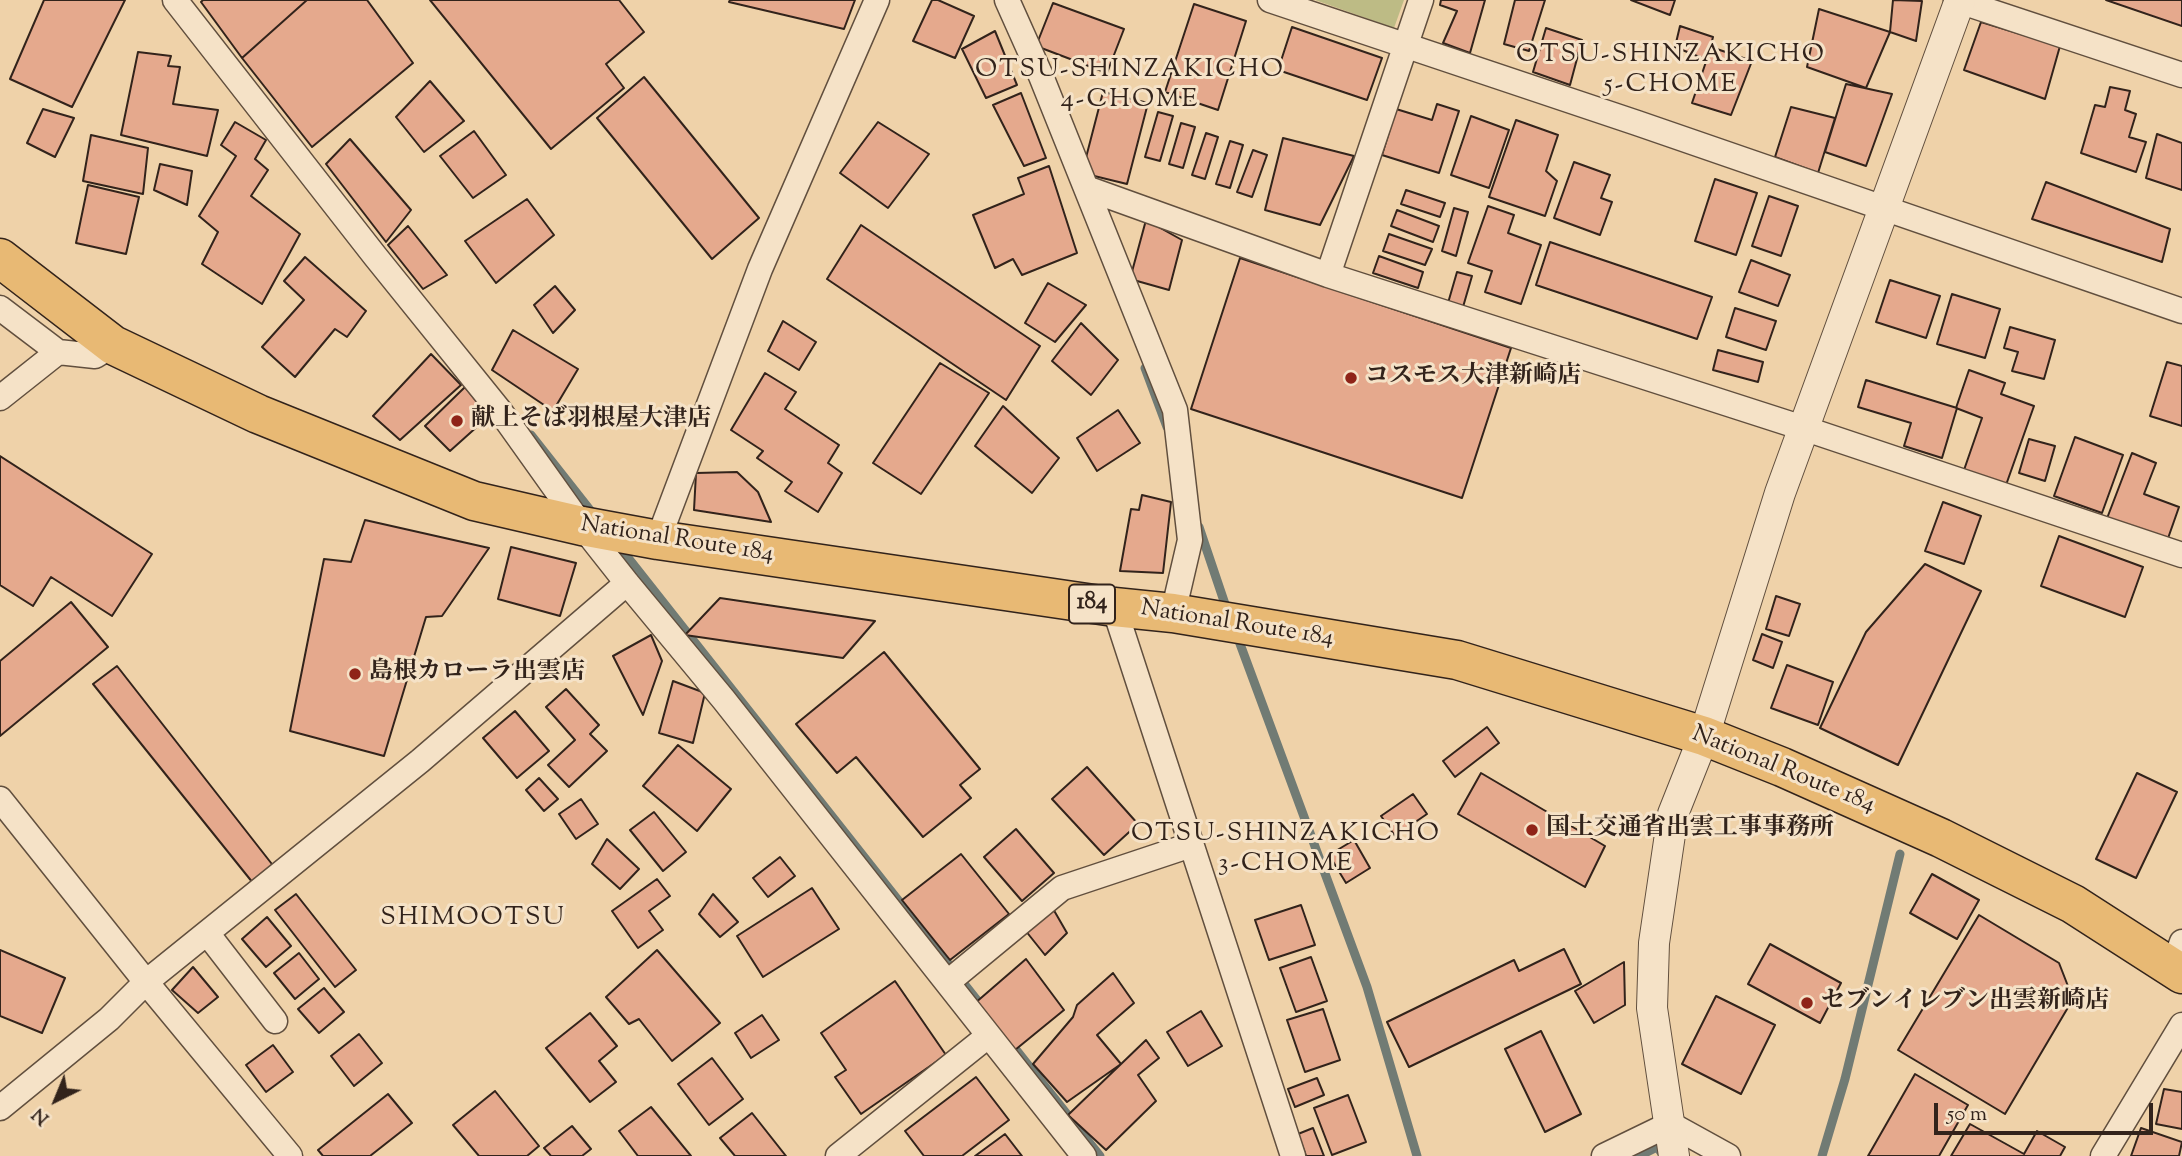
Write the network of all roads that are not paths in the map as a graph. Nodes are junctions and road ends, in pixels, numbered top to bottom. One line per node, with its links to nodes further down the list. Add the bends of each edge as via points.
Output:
1 (175, 0): 19 (street, via 500,411)
2 (877, 0): 20 (street, via 760,269)
3 (1007, 0): 9 (street)
4 (1270, 0): 7 (street)
5 (1421, 0): 7 (street)
6 (1958, 0): 8 (street); 10 (street)
7 (1405, 44): 10 (street); 12 (street)
8 (2182, 75)
9 (1086, 188): 12 (street); 24 (street, via 1175,410 1190,540)
10 (1884, 208): 14 (street); 18 (street)
11 (0, 258): 15 (highway, National Route 184 / 184)
12 (1328, 275): 18 (street)
13 (0, 307): 16 (street)
14 (2182, 311)
15 (113, 345): 16 (street, via 95,356); 19 (highway, National Route 184 / 184, via 258,414 474,501)
16 (58, 352): 17 (street)
17 (0, 398)
18 (1803, 428): 21 (street); 25 (street)
19 (582, 526): 20 (highway, National Route 184 / 184); 22 (street)
20 (658, 540): 23 (highway, National Route 184 / 184)
21 (2182, 555)
22 (627, 583): 28 (street, via 420,761); 31 (street)
23 (1114, 607): 24 (highway, National Route 184 / 184); 27 (street)
24 (1174, 613): 25 (highway, National Route 184 / 184, via 1457,660)
25 (1704, 736): 29 (highway, National Route 184 / 184, via 1953,844); 36 (street, via 1673,814 1654,943 1652,1008)
26 (0, 799): 30 (street)
27 (1191, 845): 31 (street, via 1062,888); 40 (street)
28 (207, 933): 30 (street); 32 (street)
29 (2179, 961)
30 (146, 982): 35 (street, via 109,1019); 37 (street)
31 (948, 982): 34 (street)
32 (275, 1021)
33 (2182, 1025): 44 (street)
34 (988, 1036): 38 (street); 39 (street)
35 (0, 1108)
36 (1670, 1124): 41 (street); 42 (street); 43 (street)
37 (290, 1156)
38 (838, 1156)
39 (1084, 1156)
40 (1293, 1156)
41 (1604, 1156)
42 (1674, 1156)
43 (1728, 1156)
44 (2104, 1156)

